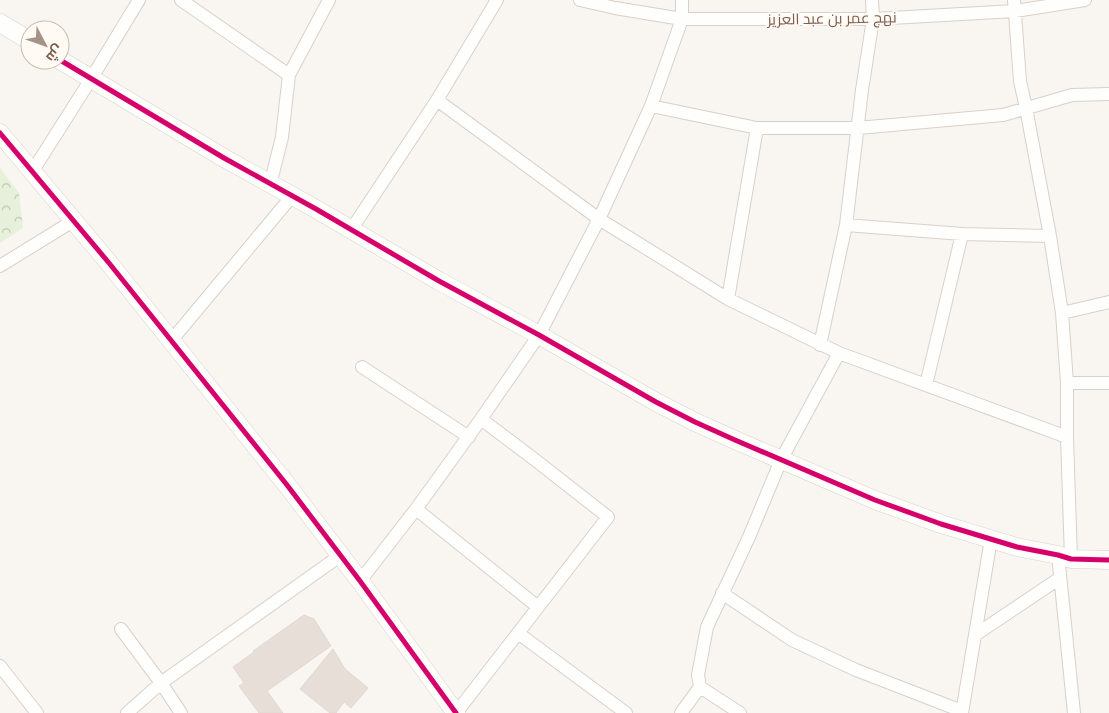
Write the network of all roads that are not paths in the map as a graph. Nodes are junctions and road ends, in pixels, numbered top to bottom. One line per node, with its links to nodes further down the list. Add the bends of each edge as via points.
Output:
1 (139, 0): 16 (street)
2 (181, 0): 15 (street)
3 (329, 0): 15 (street)
4 (497, 0): 18 (street)
5 (580, 0): 10 (street, نهج عمر بن عبد العزيز)
6 (682, 0): 10 (street)
7 (872, 0): 11 (street)
8 (1085, 0): 9 (street, نهج عمر بن عبد العزيز)
9 (1014, 6): 11 (street, نهج عمر بن عبد العزيز); 20 (street, via 1020,81)
10 (682, 19): 11 (street, نهج عمر بن عبد العزيز); 19 (street)
11 (872, 19): 22 (street)
12 (0, 23): 13 (street)
13 (20, 35)
14 (70, 66): 16 (street)
15 (289, 75): 25 (street, via 282,137)
16 (91, 79): 24 (street); 25 (street)
17 (1109, 94): 20 (street, via 1072,95)
18 (438, 100): 27 (street); 30 (street)
19 (652, 106): 21 (street); 27 (street)
20 (1026, 108): 22 (street, via 1003,115); 32 (street)
21 (757, 128): 22 (street); 34 (street)
22 (858, 128): 29 (street)
23 (0, 133): 24 (street)
24 (32, 172): 28 (street)
25 (270, 185): 26 (street)
26 (292, 196): 30 (street); 38 (street)
27 (599, 219): 34 (street); 37 (street)
28 (73, 221): 33 (street); 38 (street)
29 (846, 226): 31 (street); 39 (street)
30 (351, 230): 37 (street)
31 (962, 234): 32 (street); 44 (street)
32 (1050, 236): 36 (street)
33 (0, 266)
34 (728, 299): 39 (street)
35 (1109, 302): 36 (street)
36 (1062, 313): 43 (street)
37 (539, 335): 45 (street); 48 (street, via 656,402)
38 (171, 341): 51 (street)
39 (820, 345): 40 (street)
40 (838, 353): 44 (street); 48 (street)
41 (362, 367): 46 (street)
42 (1109, 383): 43 (street)
43 (1067, 384): 47 (street)
44 (926, 386): 47 (street)
45 (482, 419): 46 (street); 57 (street, via 608,517)
46 (469, 437): 49 (street)
47 (1067, 437): 52 (street)
48 (781, 460): 50 (street, via 896,508); 56 (street)
49 (416, 509): 55 (street); 57 (street)
50 (991, 539): 52 (street); 60 (street)
51 (341, 555): 55 (street); 62 (street)
52 (1065, 557): 53 (street); 54 (street)
53 (1109, 560)
54 (1060, 578): 60 (street); 72 (street)
55 (360, 581): 68 (street)
56 (722, 594): 63 (street, via 707,627 698,675); 64 (street, via 792,640 856,670)
57 (538, 607): 59 (street)
58 (121, 629): 62 (street)
59 (518, 633): 68 (street); 69 (street)
60 (975, 634): 64 (street)
61 (0, 666): 65 (street)
62 (161, 683): 66 (street); 67 (street)
63 (700, 687): 70 (street); 71 (street)
64 (962, 712)
65 (37, 713)
66 (127, 713)
67 (181, 713)
68 (456, 713)
69 (626, 713)
70 (680, 713)
71 (740, 713)
72 (1074, 713)

